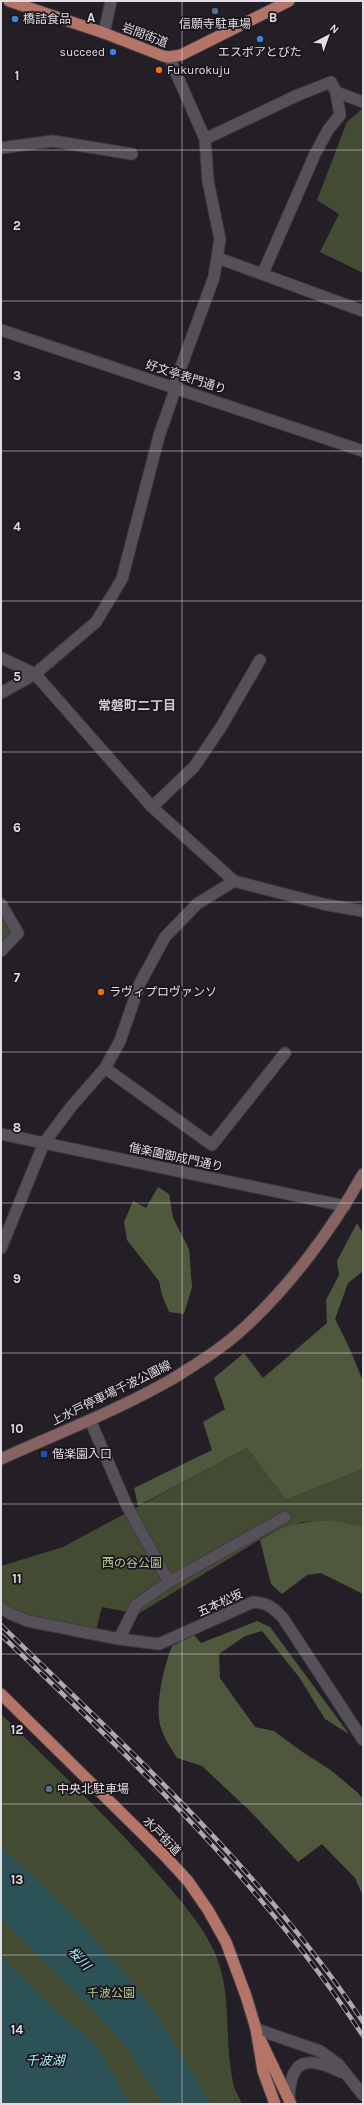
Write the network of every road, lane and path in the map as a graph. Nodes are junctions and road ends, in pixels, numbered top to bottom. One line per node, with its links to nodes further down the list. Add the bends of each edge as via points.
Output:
1 (9, 1): 4 (main road, 岩間街道)
2 (111, 1): 4 (street)
3 (289, 1): 5 (main road, 岩間街道, via 180,55)
4 (104, 33): 5 (main road, 岩間街道)
5 (169, 58): 8 (street)
6 (336, 92): 7 (street); 8 (street, via 330,82); 12 (street, via 340,115 328,130 315,154)
7 (363, 102)
8 (205, 139): 11 (street, via 208,182 220,238)
9 (1, 148): 10 (street, via 53,141)
10 (132, 154)
11 (218, 258): 12 (street); 15 (street, via 214,277)
12 (263, 273): 13 (street)
13 (363, 311)
14 (1, 330): 15 (street, 好文亭表門通り)
15 (175, 386): 16 (street, 好文亭表門通り); 19 (street, via 159,436 122,579 96,622)
16 (363, 451)
17 (1, 658): 19 (street)
18 (260, 660): 21 (street, via 194,767)
19 (35, 674): 20 (street); 21 (street)
20 (1, 693)
21 (152, 807): 22 (street)
22 (234, 881): 24 (street, via 323,904); 27 (street, via 197,904 166,936 140,983 120,1041)
23 (1, 904): 25 (street, via 18,933)
24 (363, 911)
25 (1, 951)
26 (285, 1053): 27 (street, via 212,1145)
27 (105, 1068): 29 (street)
28 (1, 1134): 29 (street, 偕楽園御成門通り)
29 (44, 1143): 31 (street, 偕楽園御成門通り); 32 (street)
30 (363, 1174): 31 (main road, 上水戸停車場千波公園線)
31 (345, 1206): 33 (main road, 上水戸停車場千波公園線, via 295,1272 245,1328 173,1379)
32 (1, 1248)
33 (90, 1420): 34 (main road, 上水戸停車場千波公園線); 36 (street, via 127,1506)
34 (1, 1459)
35 (285, 1517): 36 (street)
36 (169, 1582): 38 (street, via 136,1605)
37 (1, 1608): 38 (street, via 28,1621)
38 (119, 1639): 40 (street, 五本松坂, via 159,1644 253,1602 272,1606 300,1643)
39 (1, 1694): 41 (main road, 水戸街道, via 188,1881 226,1942)
40 (363, 1740)
41 (256, 2030): 42 (street, via 320,2051 338,2064); 44 (main road, 水戸街道); 45 (main road, 水戸街道, via 263,2070)
42 (352, 2080): 43 (street); 44 (street, via 327,2065 305,2063 299,2066 292,2076)
43 (363, 2095)
44 (290, 2101)
45 (275, 2104)

